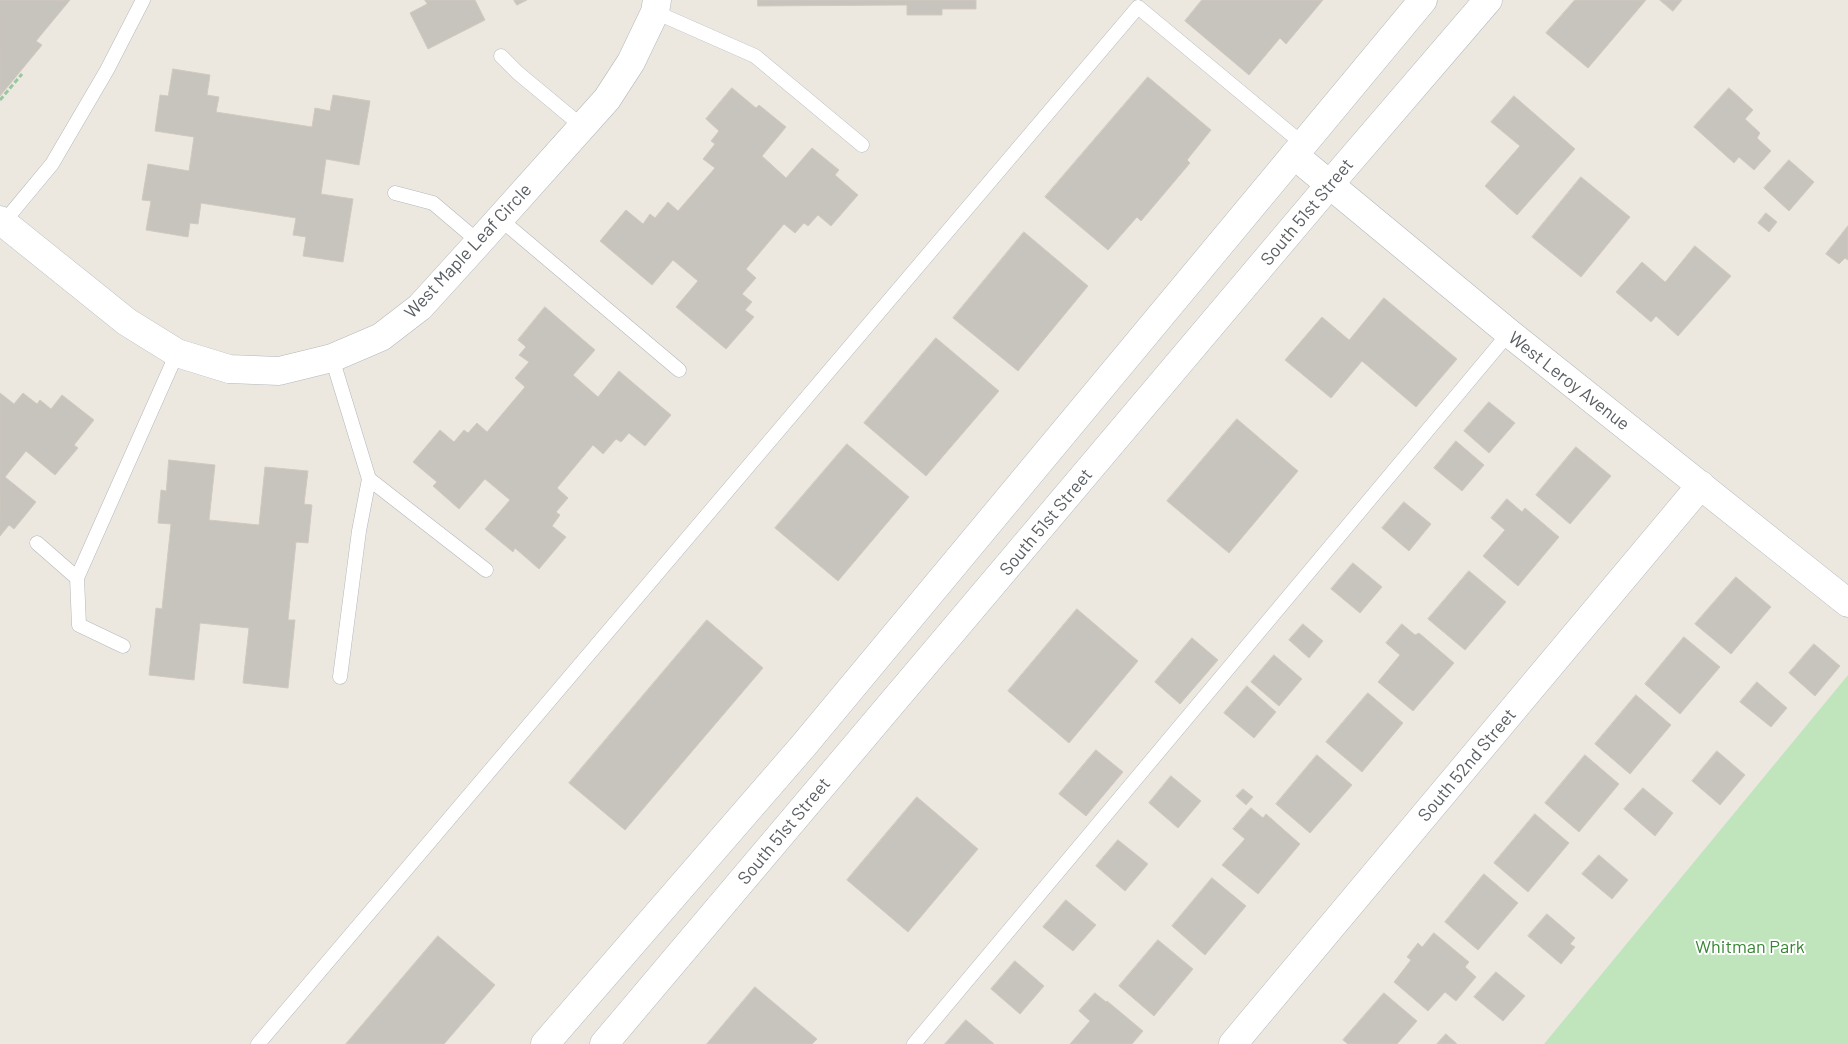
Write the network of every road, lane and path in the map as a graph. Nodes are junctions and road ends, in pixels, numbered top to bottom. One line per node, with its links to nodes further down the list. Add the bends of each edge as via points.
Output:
1 (143, 0): 14 (lane, via 52,164)
2 (1423, 0): 10 (street)
3 (1488, 0): 11 (street, South 51st Street)
4 (656, 6): 8 (street, West Maple Leaf Circle, via 631,62); 9 (lane, via 755,56)
5 (501, 56): 8 (lane)
6 (22, 74): 7 (path)
7 (0, 100)
8 (583, 128): 13 (street, West Maple Leaf Circle)
9 (862, 145)
10 (1298, 149): 11 (street, West Leroy Avenue); 28 (lane, via 1138,7); 29 (street, via 804,744)
11 (1330, 185): 16 (street, West Leroy Avenue); 30 (street, South 51st Street)
12 (396, 193): 15 (lane, via 433,203)
13 (500, 219): 15 (street, West Maple Leaf Circle); 19 (lane)
14 (2, 222): 17 (street, West Maple Leaf Circle, via 127,322)
15 (479, 242): 18 (street, West Maple Leaf Circle, via 420,307 380,337)
16 (1509, 333): 21 (street, West Leroy Avenue); 31 (lane)
17 (177, 353): 18 (street, West Maple Leaf Circle, via 229,370 279,371); 24 (lane)
18 (332, 358): 20 (lane)
19 (679, 370)
20 (369, 479): 23 (lane); 27 (lane)
21 (1701, 485): 25 (street, West Leroy Avenue); 32 (street, South 52nd Street)
22 (37, 543): 24 (lane)
23 (486, 570)
24 (77, 578): 26 (lane, via 79,625)
25 (1848, 603)
26 (123, 646)
27 (340, 677)
28 (258, 1044)
29 (545, 1044)
30 (604, 1044)
31 (914, 1044)
32 (1233, 1044)

